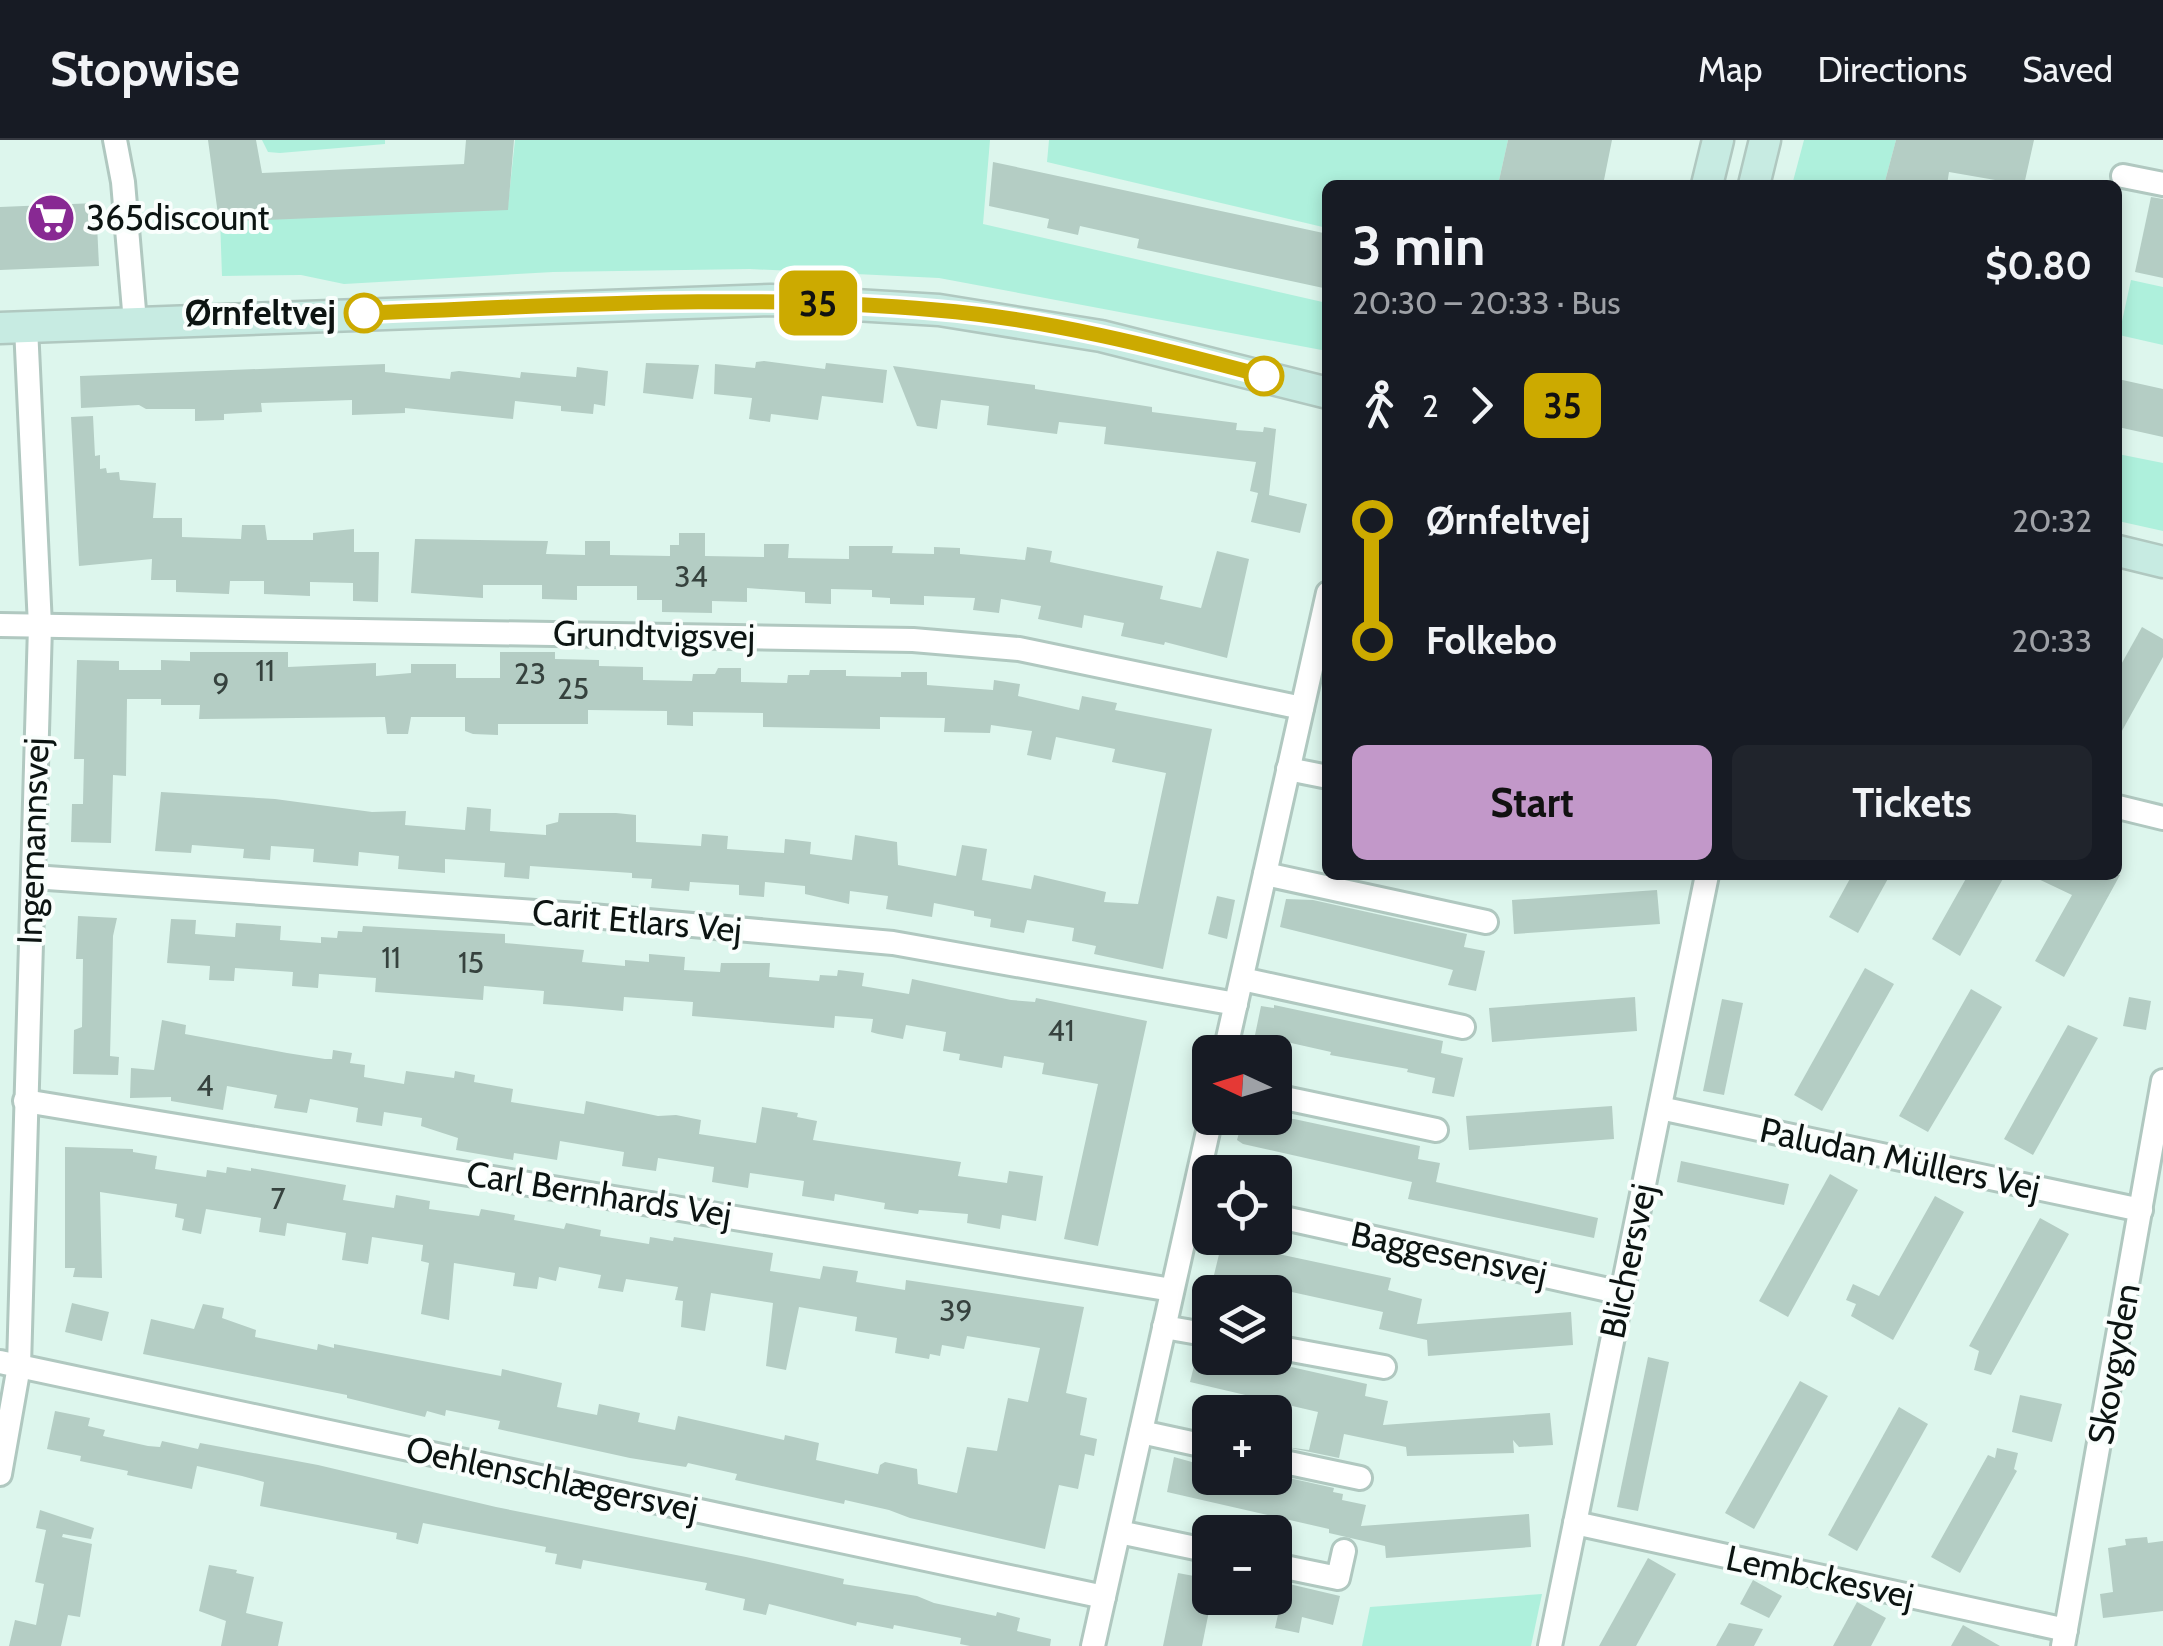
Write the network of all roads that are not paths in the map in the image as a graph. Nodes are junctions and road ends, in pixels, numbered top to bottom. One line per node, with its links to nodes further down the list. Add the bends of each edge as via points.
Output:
1 (115, 140): 8 (street)
2 (1718, 140): 5 (main road)
3 (1766, 140): 6 (main road)
4 (2123, 176): 7 (street)
5 (1708, 180)
6 (1755, 180)
7 (2163, 184)
8 (135, 322): 9 (main road); 10 (main road, via 771,300 939,310)
9 (13, 328): 16 (street, Ingemannsvej)
10 (1193, 357): 11 (main road, via 1227,356); 12 (main road)
11 (1322, 373)
12 (1322, 391)
13 (2122, 552): 14 (main road)
14 (2163, 562)
15 (0, 625): 16 (street, Grundtvigsvej)
16 (40, 626): 18 (street, Grundtvigsvej, via 913,640 1019,650); 24 (street, Ingemannsvej)
17 (1320, 665): 18 (street)
18 (1302, 708): 19 (street)
19 (1288, 769): 20 (street); 23 (street)
20 (1322, 776)
21 (2122, 808): 22 (street)
22 (2163, 818)
23 (1265, 874): 26 (street); 27 (street)
24 (33, 877): 28 (street, Carit Etlars Vej, via 893,943); 33 (street, Ingemannsvej)
25 (1706, 880): 34 (street, Blichersvej)
26 (1486, 922)
27 (1242, 979): 28 (street); 29 (street)
28 (1236, 1004): 30 (street)
29 (1463, 1028)
30 (1229, 1035)
31 (2163, 1081): 36 (street, Skovgyden)
32 (1292, 1100): 35 (street)
33 (25, 1101): 40 (street, Carl Bernhards Vej); 45 (street, Ingemannsvej)
34 (1660, 1108): 36 (street, Paludan Müllers Vej); 41 (street, Blichersvej)
35 (1436, 1130)
36 (2140, 1217): 38 (street, Paludan Müllers Vej); 58 (street, Skovgyden)
37 (1292, 1220): 41 (street, Baggesensvej)
38 (2163, 1225)
39 (1192, 1230): 40 (street)
40 (1172, 1290): 42 (street)
41 (1622, 1293): 52 (street, Blichersvej)
42 (1164, 1327): 43 (street); 47 (street)
43 (1192, 1332)
44 (1292, 1350): 46 (street)
45 (10, 1364): 50 (street, Ingemannsvej); 57 (street, Oehlenschlægersvej)
46 (1384, 1367)
47 (1141, 1432): 48 (street); 53 (street)
48 (1192, 1443)
49 (1292, 1464): 51 (street)
50 (0, 1474)
51 (1360, 1478)
52 (1575, 1523): 58 (street, Lembckesvej); 60 (street, Blichersvej)
53 (1119, 1532): 54 (street); 57 (street)
54 (1192, 1547)
55 (1344, 1551): 56 (street, via 1338,1578)
56 (1292, 1569)
57 (1104, 1597): 59 (street)
58 (2065, 1638)
59 (1093, 1646)
60 (1550, 1646)

